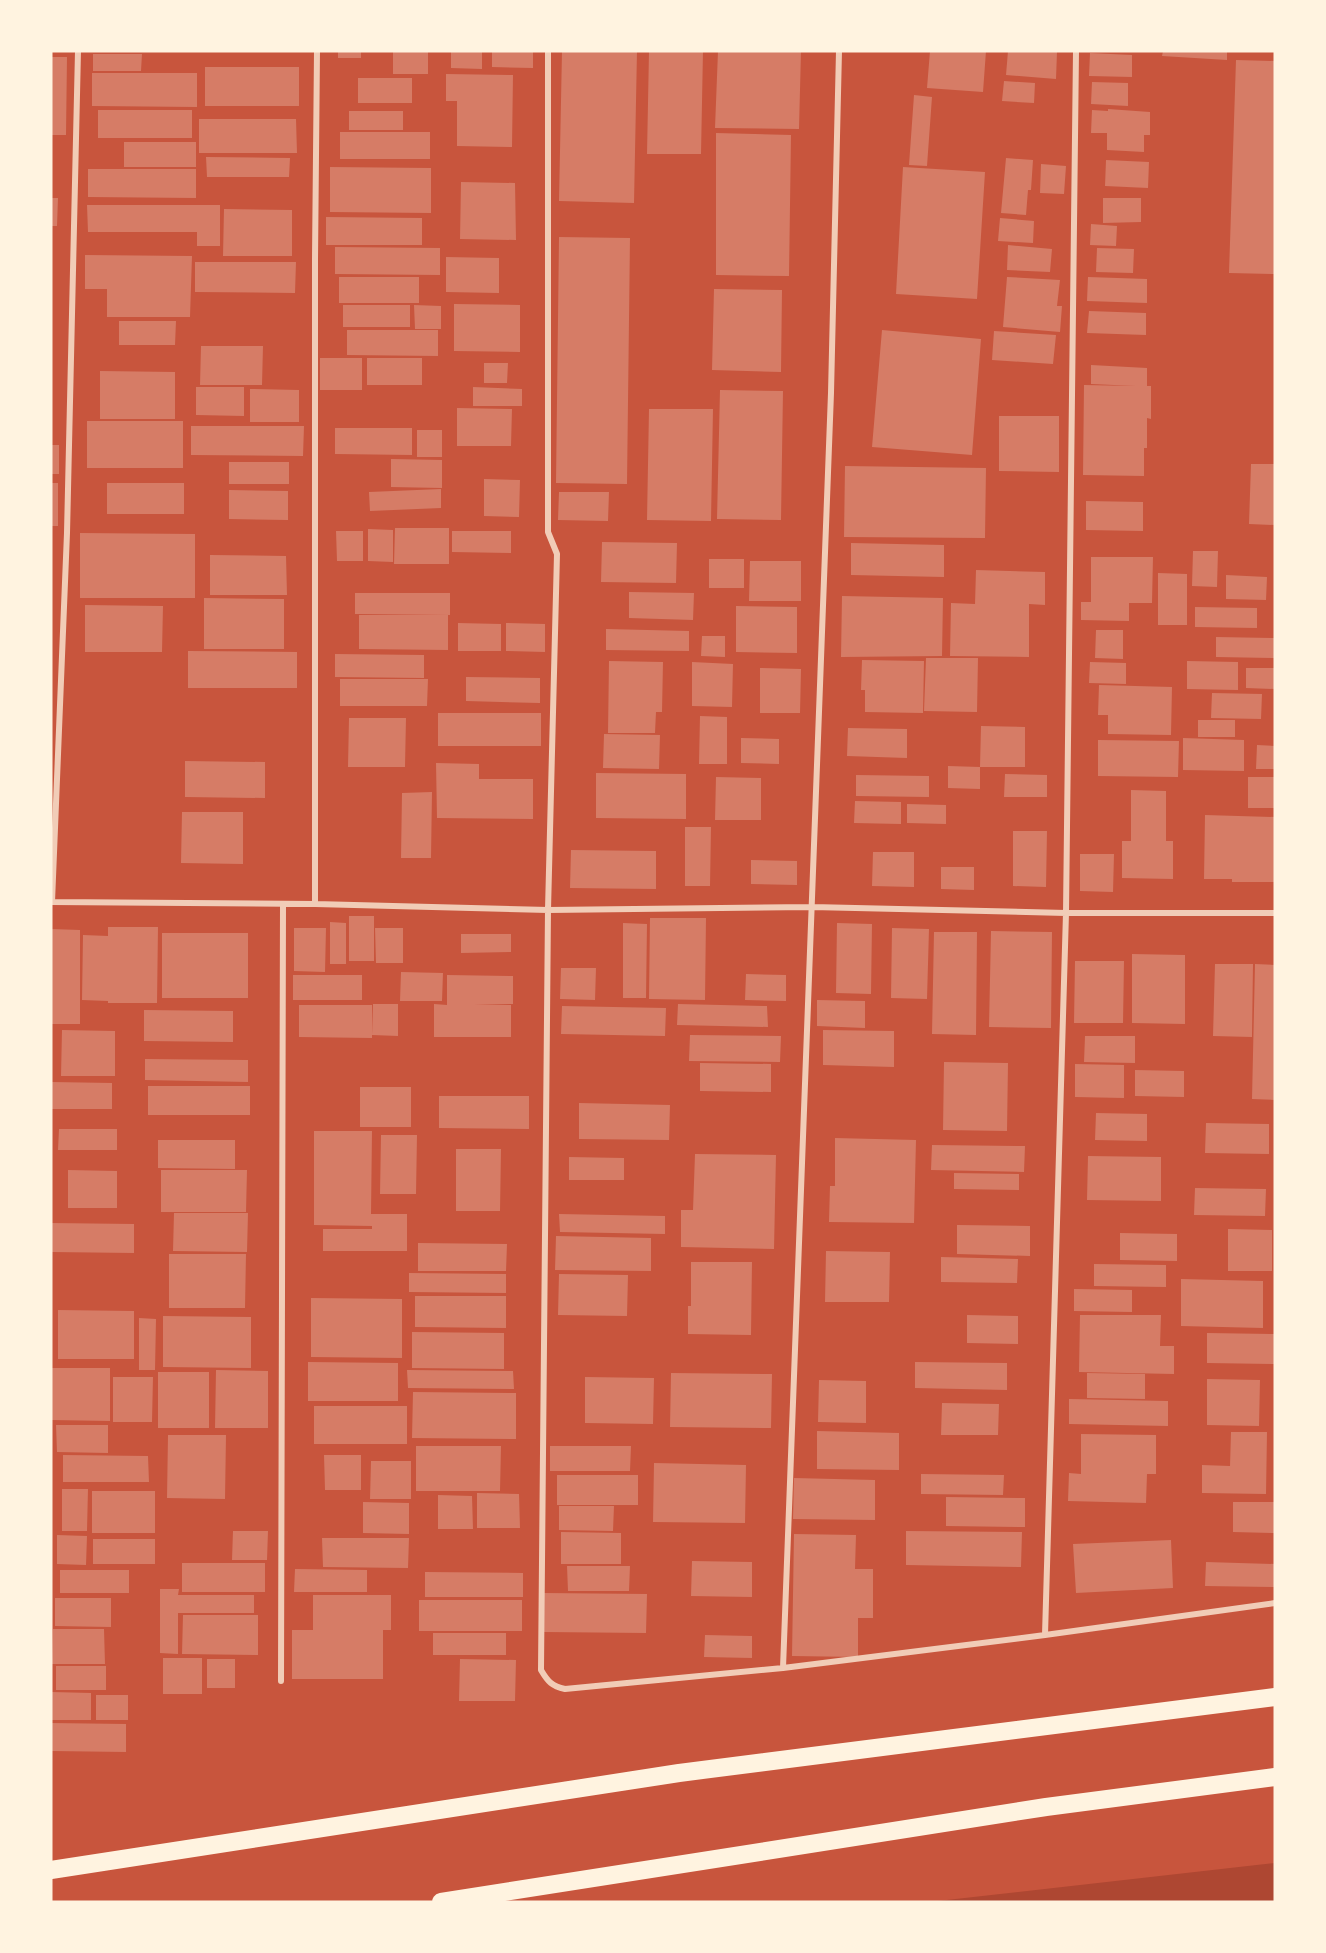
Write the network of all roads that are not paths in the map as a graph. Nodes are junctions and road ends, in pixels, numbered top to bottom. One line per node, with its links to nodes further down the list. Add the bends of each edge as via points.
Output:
1 (78, 51): 6 (street, via 67,533)
2 (317, 51): 8 (street)
3 (548, 51): 10 (street, via 548,532 557,554)
4 (839, 51): 9 (street)
5 (1076, 51): 11 (street)
6 (51, 902): 7 (street)
7 (283, 904): 8 (street); 16 (street)
8 (315, 904): 10 (street)
9 (812, 907): 10 (street); 11 (street); 15 (street)
10 (549, 910): 15 (street, via 541,1670 553,1686 565,1689)
11 (1066, 913): 12 (street); 14 (street)
12 (1275, 913)
13 (1275, 1603): 14 (street)
14 (1045, 1635): 15 (street)
15 (783, 1668)
16 (281, 1681)
17 (1275, 1697): 19 (highway, via 679,1773)
18 (1275, 1777): 20 (highway, via 1046,1807)
19 (51, 1870)
20 (441, 1902)

